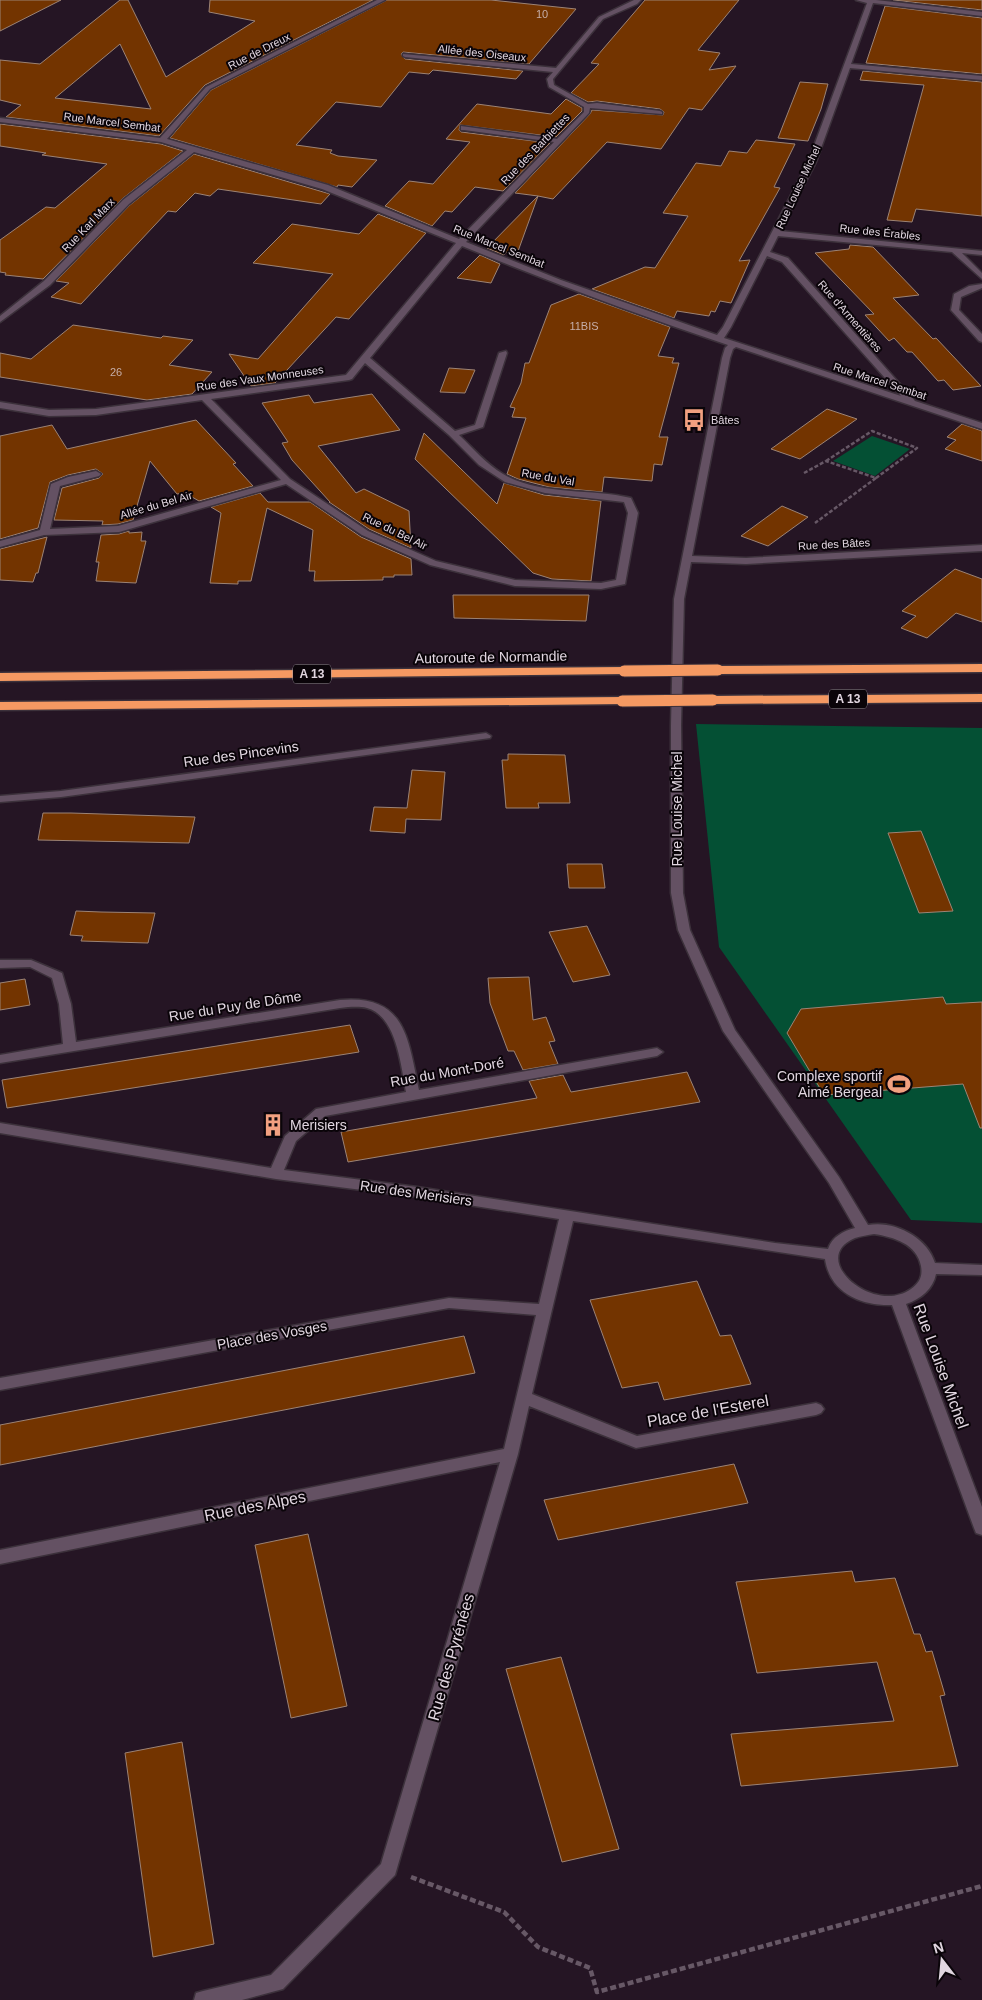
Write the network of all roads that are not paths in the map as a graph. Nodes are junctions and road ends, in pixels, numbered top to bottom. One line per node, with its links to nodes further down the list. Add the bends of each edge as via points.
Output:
1 (382, 0): 14 (street, Rue de Dreux, via 208,88)
2 (638, 0): 8 (street, via 601,18)
3 (859, 0): 4 (street)
4 (871, 1): 5 (street); 7 (street, Rue Louise Michel)
5 (982, 14)
6 (405, 55): 8 (street, Allée des Oiseaux)
7 (847, 66): 9 (street); 17 (street, Rue Louise Michel, via 812,162)
8 (558, 70): 10 (street, Rue des Barbiettes, via 550,79 551,86)
9 (982, 78)
10 (587, 106): 11 (street); 15 (street, Rue des Barbiettes, via 587,112)
11 (660, 113)
12 (0, 120): 14 (street, Rue Marcel Sembat)
13 (464, 128): 15 (street)
14 (162, 140): 16 (street, Rue Marcel Sembat)
15 (559, 141): 18 (street, Rue des Barbiettes)
16 (194, 148): 18 (street, Rue Marcel Sembat, via 325,187); 24 (street, Rue Karl Marx, via 126,202 47,283)
17 (776, 233): 19 (street, Rue des Érables); 20 (street, Rue Louise Michel)
18 (461, 242): 25 (street, Rue Marcel Sembat, via 558,282); 29 (street, Rue des Vaux Monneuses)
19 (955, 251): 21 (street, Rue des Érables); 22 (street)
20 (765, 253): 25 (street, Rue Louise Michel); 31 (street, Rue d'Armentières, via 785,260)
21 (982, 254)
22 (982, 277)
23 (982, 286): 26 (street, via 957,296 955,310)
24 (0, 320)
25 (719, 338): 27 (street, Rue Marcel Sembat)
26 (982, 338)
27 (735, 344): 31 (street, Rue Marcel Sembat); 40 (street, Rue Louise Michel, via 726,358)
28 (503, 353): 34 (street, via 479,427)
29 (365, 358): 30 (street, Rue des Vaux Monneuses, via 349,377); 34 (street, Rue du Val)
30 (204, 397): 32 (street, Rue des Vaux Monneuses, via 96,412 49,413); 36 (street, Rue du Bel Air)
31 (912, 404): 33 (street, Rue Marcel Sembat)
32 (0, 405)
33 (982, 426)
34 (453, 434): 41 (street, Rue du Val, via 490,470 517,484 564,493 606,494 628,500 633,513)
35 (96, 474): 37 (street, via 56,484)
36 (286, 481): 37 (street, Allée du Bel Air, via 119,529); 41 (street, Rue du Bel Air, via 364,533 433,563 515,583 601,586)
37 (44, 532): 38 (street, Allée du Bel Air)
38 (0, 544)
39 (982, 548): 40 (street, Rue des Bâtes, via 746,561)
40 (687, 560): 56 (street, Rue Louise Michel, via 679,599 676,724 677,892 684,930 729,1030 834,1180)
41 (621, 582)
42 (982, 668): 43 (highway, Autoroute de Normandie / A 13, bridge)
43 (0, 677)
44 (982, 698): 45 (highway, A 13, bridge)
45 (0, 706)
46 (486, 736): 47 (street, Rue des Pincevins, via 61,794)
47 (0, 798)
48 (0, 964): 49 (street, via 20,961 58,976)
49 (70, 1048): 51 (street, Rue du Puy de Dôme); 52 (street, Rue du Puy de Dôme, via 360,1003 376,1006 392,1018)
50 (657, 1052): 52 (street, Rue du Mont-Doré)
51 (0, 1059)
52 (413, 1094): 54 (street, Rue du Mont-Doré, via 321,1112 290,1139)
53 (0, 1128): 54 (street, Rue des Merisiers)
54 (276, 1174): 55 (street, Rue des Merisiers)
55 (567, 1216): 57 (street, Rue des Merisiers); 61 (street, Rue des Pyrénées)
56 (863, 1230): 57 (street, via 846,1236); 58 (street, via 885,1230 907,1238 923,1251)
57 (832, 1255): 60 (street, via 831,1265 843,1286 868,1299)
58 (929, 1268): 59 (street); 60 (street, via 921,1289)
59 (982, 1270)
60 (898, 1300): 66 (street, Rue Louise Michel)
61 (545, 1310): 62 (street, Place des Vosges, via 449,1303); 63 (street, Rue des Pyrénées)
62 (0, 1384)
63 (523, 1397): 64 (street, Place de l'Esterel, via 636,1442); 65 (street, Rue des Pyrénées)
64 (816, 1409)
65 (510, 1454): 67 (street, Rue des Alpes); 68 (street, Rue des Pyrénées, via 389,1868 276,1982)
66 (982, 1528)
67 (0, 1557)
68 (203, 2000)

